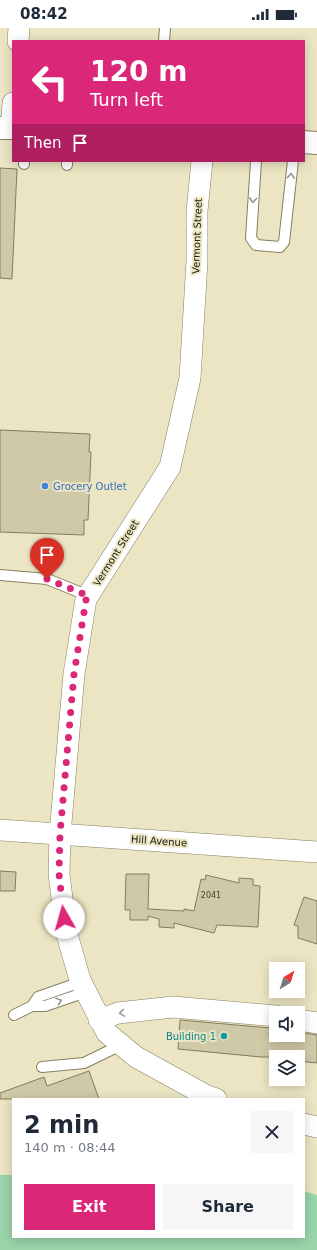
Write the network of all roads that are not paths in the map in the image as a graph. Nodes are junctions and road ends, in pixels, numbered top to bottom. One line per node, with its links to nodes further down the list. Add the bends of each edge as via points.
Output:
1 (18, 28): 3 (street)
2 (165, 28): 4 (lane)
3 (18, 40)
4 (164, 40)
5 (12, 108): 6 (street)
6 (8, 128)
7 (305, 142): 8 (street)
8 (317, 143)
9 (202, 162): 13 (street, Vermont Street, via 197,211 190,378 170,467)
10 (256, 162): 11 (lane, one-way to 11, via 250,238 256,245 280,247 284,242)
11 (292, 162)
12 (0, 575): 13 (lane, via 47,579)
13 (89, 596): 15 (street, Vermont Street, via 86,600 74,674)
14 (0, 830): 15 (street, Hill Avenue)
15 (60, 834): 16 (street, Hill Avenue); 17 (street, Vermont Street, via 59,874 66,931)
16 (317, 852)
17 (83, 987): 18 (lane, via 45,1006 32,1006); 20 (street, Vermont Street)
18 (14, 1015)
19 (269, 1015): 20 (street, one-way to 20, via 173,1007 118,1014)
20 (99, 1020): 23 (street, Vermont Street, via 107,1033)
21 (305, 1021): 22 (street)
22 (317, 1023)
23 (121, 1045): 24 (lane, via 84,1063); 25 (street, Vermont Street, via 136,1057)
24 (42, 1066)
25 (213, 1098)
26 (305, 1124): 27 (street)
27 (317, 1127)

